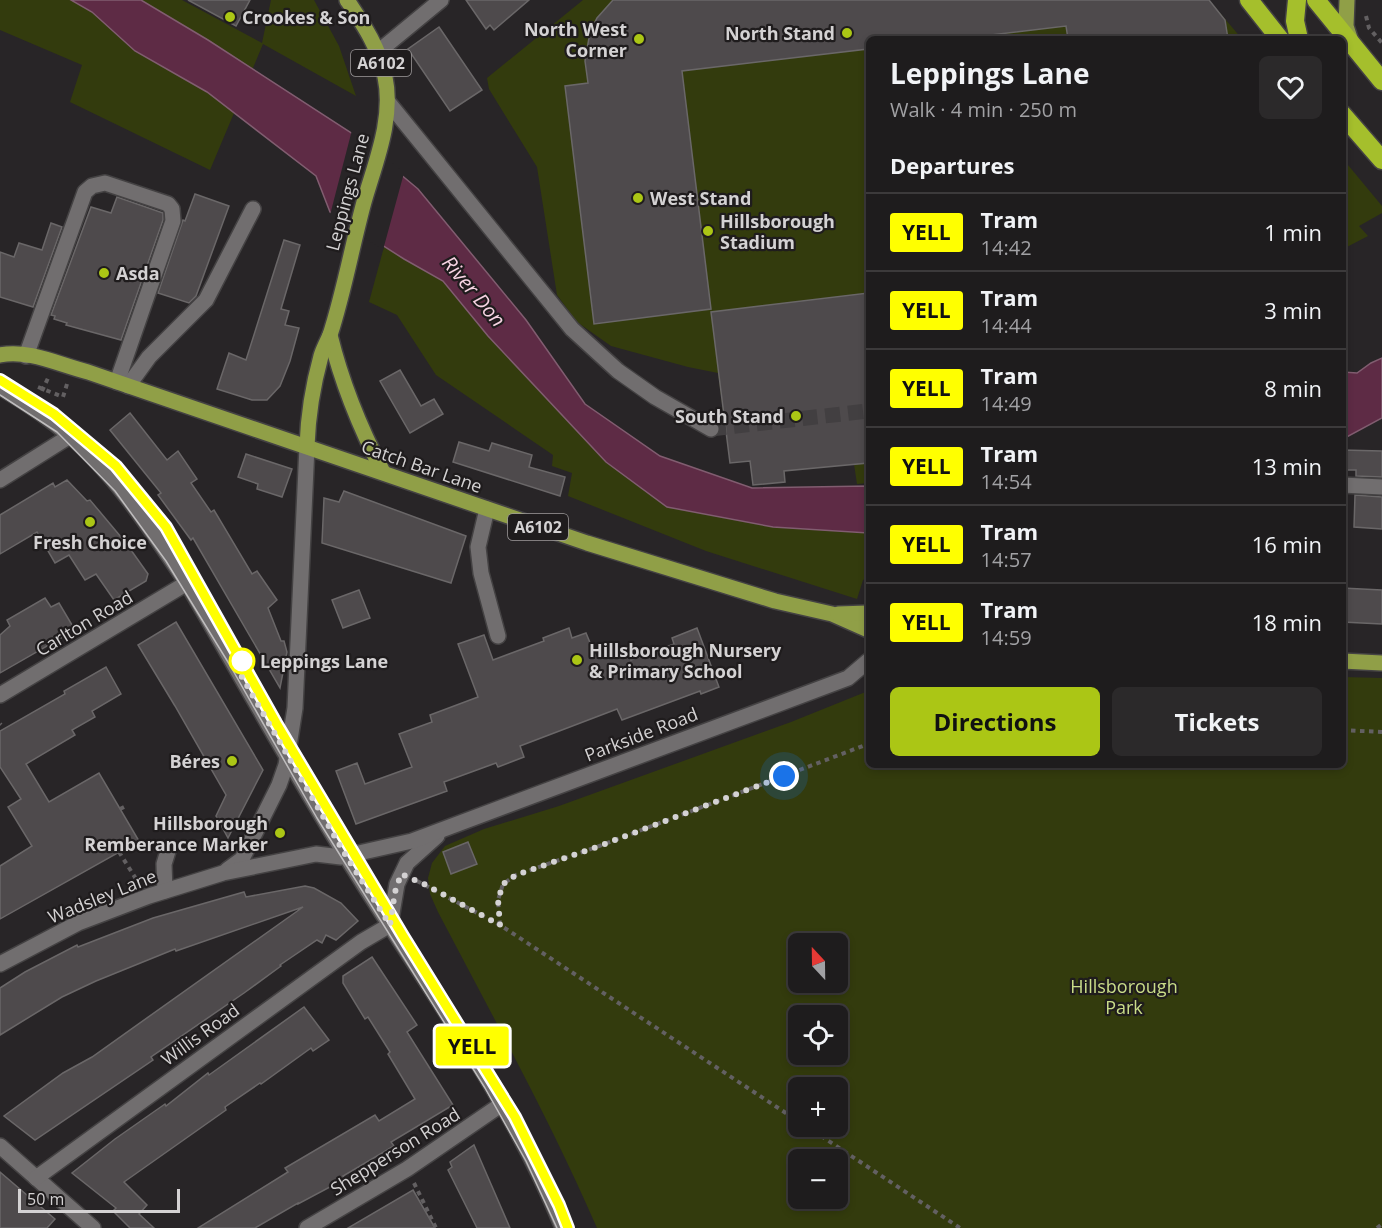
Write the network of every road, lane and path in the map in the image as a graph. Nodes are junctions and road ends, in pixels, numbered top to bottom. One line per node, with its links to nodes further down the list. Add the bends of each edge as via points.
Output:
1 (347, 0): 12 (main road, Leppings Lane / A6102)
2 (441, 0): 12 (street)
3 (1249, 0): 8 (highway)
4 (1297, 0): 9 (highway)
5 (1316, 0): 10 (highway)
6 (1347, 0): 10 (main road, via 1346,26)
7 (1364, 8): 11 (path, via 1369,28)
8 (1279, 36)
9 (1298, 36)
10 (1351, 41): 13 (highway)
11 (1382, 43)
12 (378, 52): 14 (main road, Leppings Lane / A6102)
13 (1382, 81)
14 (388, 102): 18 (main road, Leppings Lane / A6102, via 384,134); 28 (street, via 572,329 618,371)
15 (1346, 119): 16 (highway)
16 (1382, 160)
17 (253, 209): 23 (street, via 206,300)
18 (330, 335): 30 (main road, Leppings Lane / A6102, via 315,384); 31 (main road, A6102, via 350,401)
19 (3, 351): 20 (main road, Catch Bar Lane / A6102)
20 (26, 356): 21 (main road, Catch Bar Lane / A6102); 23 (street, via 86,192 105,183 168,204 172,209 173,221)
21 (56, 362): 22 (main road, Catch Bar Lane / A6102); 25 (path)
22 (72, 368): 23 (main road, Catch Bar Lane / A6102); 25 (path, via 63,397)
23 (122, 384): 30 (main road, Catch Bar Lane / A6102)
24 (0, 387): 26 (street)
25 (43, 389): 26 (path, via 25,382); 27 (path)
26 (16, 396): 27 (street)
27 (34, 408): 29 (street)
28 (711, 429)
29 (70, 436): 32 (street); 36 (street, via 124,495)
30 (307, 446): 31 (main road, Catch Bar Lane / A6102); 50 (street, Leppings Lane, via 295,708)
31 (383, 472): 35 (main road, Catch Bar Lane / A6102)
32 (0, 480)
33 (1346, 485): 34 (street)
34 (1382, 488)
35 (487, 509): 37 (main road, Catch Bar Lane / A6102, via 664,568); 40 (street, via 478,547)
36 (187, 583): 46 (street, Carlton Road); 50 (street)
37 (832, 614): 38 (main road, Catch Bar Lane / A6102); 39 (main road, Catch Bar Lane / A6102)
38 (861, 614)
39 (866, 629)
40 (498, 636)
41 (1346, 661): 43 (main road)
42 (866, 663): 45 (street, Parkside Road)
43 (1382, 663)
44 (866, 672): 45 (street, Parkside Road)
45 (848, 678): 53 (street, Parkside Road)
46 (0, 695)
47 (1346, 730): 48 (path)
48 (1382, 732)
49 (866, 745): 62 (path, via 516,875 503,884 498,900)
50 (288, 758): 56 (street); 58 (street, Wadsley Lane, via 270,806 242,859)
51 (128, 805): 52 (path)
52 (120, 809)
53 (448, 827): 56 (street, Parkside Road, via 412,841); 59 (street, Parkside Road, via 407,863)
54 (168, 851): 60 (street, via 164,864)
55 (119, 852): 57 (path)
56 (346, 856): 58 (street, Wadsley Lane, via 316,854); 61 (street)
57 (133, 872)
58 (223, 873): 60 (street, Wadsley Lane)
59 (401, 874): 61 (street, Parkside Road); 62 (path)
60 (165, 891): 63 (street, Wadsley Lane, via 78,923)
61 (390, 925): 64 (street); 69 (street, Willis Road)
62 (500, 925): 65 (path)
63 (0, 964)
64 (502, 1104): 68 (street, Shepperson Road); 74 (street)
65 (788, 1114)
66 (823, 1137): 75 (path)
67 (0, 1146): 69 (street)
68 (407, 1169): 72 (street, Shepperson Road); 73 (path)
69 (36, 1178): 71 (street)
70 (1382, 1224): 76 (path)
71 (93, 1228)
72 (307, 1228)
73 (436, 1228)
74 (563, 1228)
75 (960, 1228)
76 (1377, 1228)

